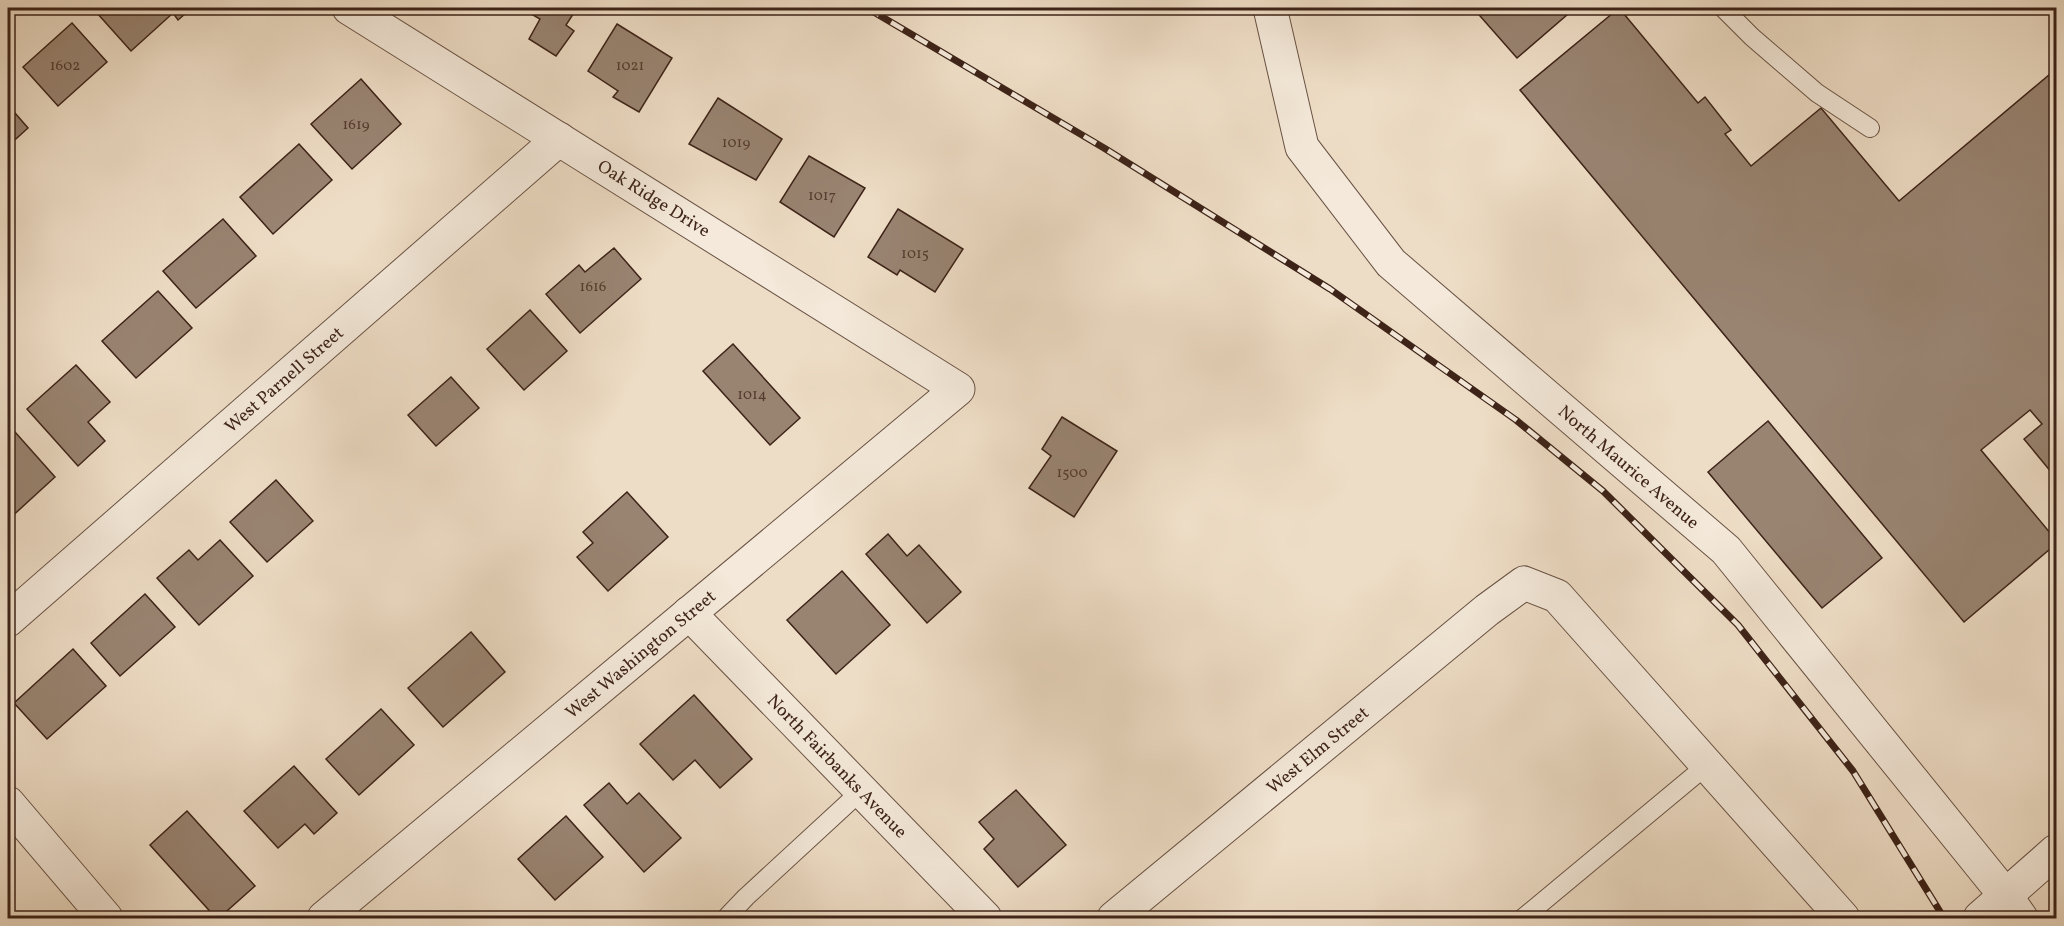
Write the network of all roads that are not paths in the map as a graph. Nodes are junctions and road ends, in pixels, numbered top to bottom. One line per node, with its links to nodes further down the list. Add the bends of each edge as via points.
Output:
1 (349, 8): 5 (street, Oak Ridge Drive)
2 (1270, 8): 13 (street, North Maurice Avenue, via 1302,147 1391,263 1726,550)
3 (1723, 8): 4 (lane, via 1817,93)
4 (1870, 128)
5 (559, 139): 6 (street, Oak Ridge Drive); 8 (street, West Parnell Street)
6 (958, 389): 7 (street, West Washington Street)
7 (689, 613): 10 (street, North Fairbanks Avenue); 15 (street, West Washington Street)
8 (8, 620)
9 (1707, 765): 18 (street, West Elm Street, via 1557,596 1524,583); 19 (lane); 20 (street)
10 (861, 791): 16 (lane); 17 (street, North Fairbanks Avenue)
11 (8, 803): 14 (street)
12 (2056, 851): 13 (street)
13 (2013, 907): 21 (street)
14 (106, 918)
15 (324, 918)
16 (726, 918)
17 (985, 918)
18 (1114, 918)
19 (1523, 918)
20 (1843, 918)
21 (1980, 918)

